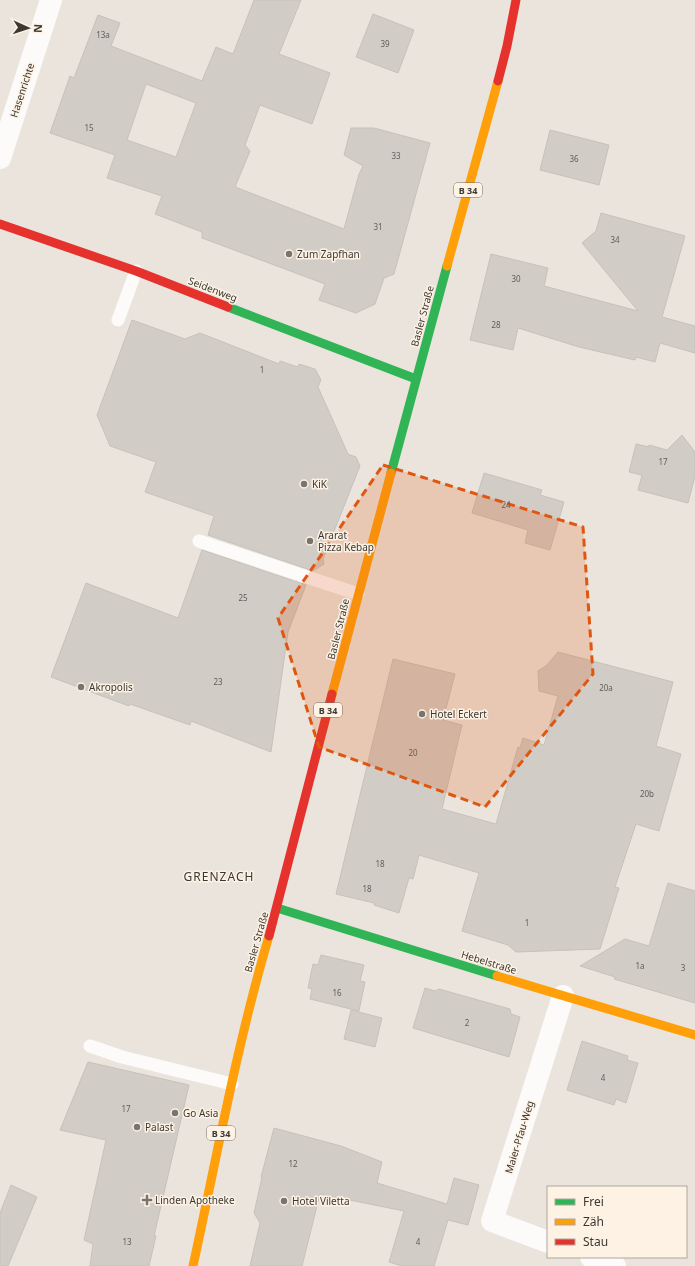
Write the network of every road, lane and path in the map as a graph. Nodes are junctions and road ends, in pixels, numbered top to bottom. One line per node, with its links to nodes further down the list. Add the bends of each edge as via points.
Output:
1 (51, 0): 3 (street, Hasenrichte)
2 (516, 0): 7 (main road, Basler Straße / B 34, via 507,46)
3 (0, 158)
4 (0, 224): 5 (main road, Seidenweg)
5 (136, 271): 6 (lane); 7 (main road, Seidenweg)
6 (118, 320)
7 (416, 379): 9 (main road, Basler Straße / B 34)
8 (199, 540): 9 (lane)
9 (358, 594): 10 (main road, Basler Straße / B 34)
10 (277, 908): 11 (main road, Hebelstraße); 14 (main road, Basler Straße / B 34)
11 (563, 996): 12 (main road, Hebelstraße); 15 (street, Maier-Pfau-Weg, via 492,1221)
12 (695, 1035)
13 (90, 1046): 14 (lane, via 122,1057)
14 (232, 1084): 17 (main road, Basler Straße / B 34)
15 (547, 1242)
16 (593, 1258): 18 (street)
17 (193, 1266)
18 (615, 1266)

